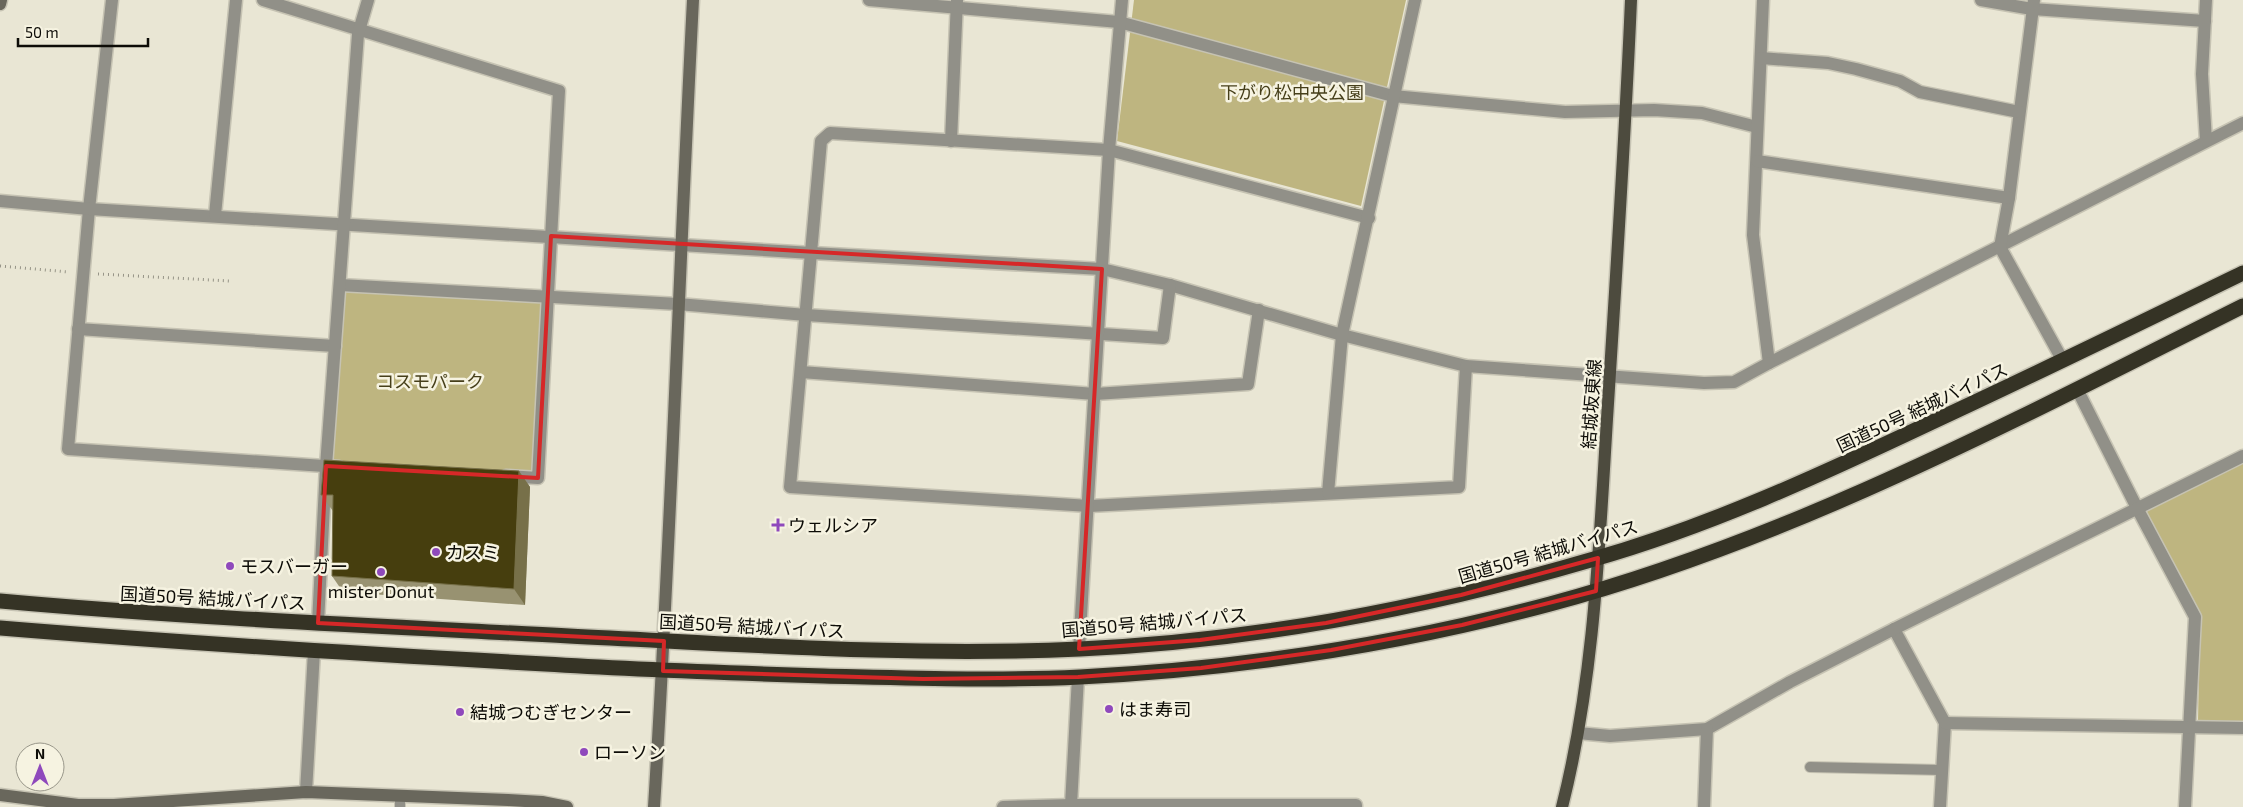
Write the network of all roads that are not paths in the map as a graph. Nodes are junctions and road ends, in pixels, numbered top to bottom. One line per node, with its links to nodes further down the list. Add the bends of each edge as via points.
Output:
1 (1, 0): 14 (street)
2 (112, 0): 32 (street)
3 (236, 0): 33 (street)
4 (263, 0): 19 (street)
5 (368, 0): 19 (street)
6 (693, 0): 37 (street)
7 (869, 0): 15 (street)
8 (1122, 0): 18 (street)
9 (1415, 0): 21 (street)
10 (1631, 0): 22 (main road, 結城坂東線)
11 (1763, 0): 20 (street)
12 (1981, 0): 16 (street)
13 (2206, 0): 17 (street)
14 (0, 4)
15 (957, 4): 18 (street); 26 (street)
16 (2033, 4): 17 (street); 23 (street)
17 (2205, 21): 27 (street, via 2202,74)
18 (1119, 22): 21 (street); 28 (street)
19 (359, 30): 35 (street); 36 (street, via 559,91)
20 (1760, 58): 23 (street, via 1828,63 1900,81 1920,92); 25 (street)
21 (1392, 96): 22 (street, via 1565,112); 34 (street)
22 (1627, 111): 25 (street, via 1702,113); 57 (main road, 結城坂東線)
23 (2019, 112): 30 (street)
24 (2243, 123): 27 (street)
25 (1757, 127): 29 (street)
26 (952, 141): 28 (street); 39 (street, via 830,134 821,141)
27 (2206, 141): 38 (street)
28 (1109, 150): 34 (street); 40 (street)
29 (1757, 160): 30 (street); 54 (street, via 1753,235)
30 (2009, 198): 38 (street)
31 (0, 201): 32 (street)
32 (89, 209): 33 (street); 49 (street)
33 (216, 215): 35 (street)
34 (1369, 218): 51 (street)
35 (344, 224): 36 (street); 42 (street)
36 (552, 236): 37 (street); 44 (street)
37 (680, 245): 39 (street); 45 (street)
38 (2000, 247): 53 (street); 54 (street)
39 (812, 253): 40 (street); 48 (street)
40 (1102, 269): 43 (street); 50 (street)
41 (2243, 273): 53 (highway, 国道50号 結城バイパス)
42 (340, 285): 44 (street); 52 (street)
43 (1170, 285): 47 (street); 50 (street, via 1163,338)
44 (548, 298): 45 (street); 63 (street, via 538,478)
45 (678, 304): 48 (street); 73 (street)
46 (2243, 306): 58 (highway)
47 (1259, 310): 51 (street); 59 (street, via 1248,384)
48 (806, 315): 50 (street); 56 (street)
49 (78, 330): 52 (street); 61 (street, via 68,449)
50 (1098, 333): 59 (street)
51 (1342, 335): 55 (street); 64 (street)
52 (335, 346): 61 (street)
53 (2063, 361): 67 (highway, 国道50号 結城バイパス, via 1828,472 1643,544)
54 (1769, 363): 57 (street, via 1734,382)
55 (1466, 366): 57 (street); 64 (street, via 1459,487)
56 (801, 372): 59 (street); 65 (street, via 790,488)
57 (1610, 376): 67 (main road, 結城坂東線)
58 (2078, 389): 66 (street); 68 (highway, via 1821,508 1739,541)
59 (1095, 394): 65 (street)
60 (2243, 456): 66 (street)
61 (326, 466): 62 (street); 70 (street)
62 (354, 468)
63 (490, 475)
64 (1328, 494): 65 (street)
65 (1089, 506): 74 (street)
66 (2136, 508): 72 (street); 79 (street, via 2195,617)
67 (1598, 558): 68 (main road, 結城坂東線); 74 (highway, 国道50号 結城バイパス, via 1461,595 1326,623 1200,640)
68 (1596, 591): 77 (highway, via 1462,625 1331,650 1201,668); 82 (main road, 結城坂東線)
69 (0, 602): 70 (highway, 国道50号 結城バイパス)
70 (318, 623): 73 (highway, 国道50号 結城バイパス)
71 (0, 628): 75 (highway)
72 (1894, 629): 78 (street); 81 (street)
73 (664, 640): 74 (highway, 国道50号 結城バイパス, via 898,650); 76 (street)
74 (1079, 649)
75 (314, 652): 76 (highway); 85 (street)
76 (663, 671): 77 (highway, via 924,679); 90 (street)
77 (1078, 677): 88 (street)
78 (1945, 723): 79 (street); 84 (street)
79 (2189, 726): 80 (street); 96 (street)
80 (2243, 728)
81 (1707, 729): 82 (street, via 1610,736); 94 (street)
82 (1578, 733): 93 (main road, 結城坂東線)
83 (1810, 767): 84 (lane)
84 (1942, 770): 95 (street)
85 (306, 792): 86 (street, via 114,805 78,805); 87 (street)
86 (0, 795)
87 (400, 801): 89 (street, via 542,802)
88 (1071, 805): 91 (street); 92 (street, via 1356,804)
89 (567, 807)
90 (654, 807)
91 (1003, 807)
92 (1356, 807)
93 (1562, 807)
94 (1704, 807)
95 (1940, 807)
96 (2185, 807)

